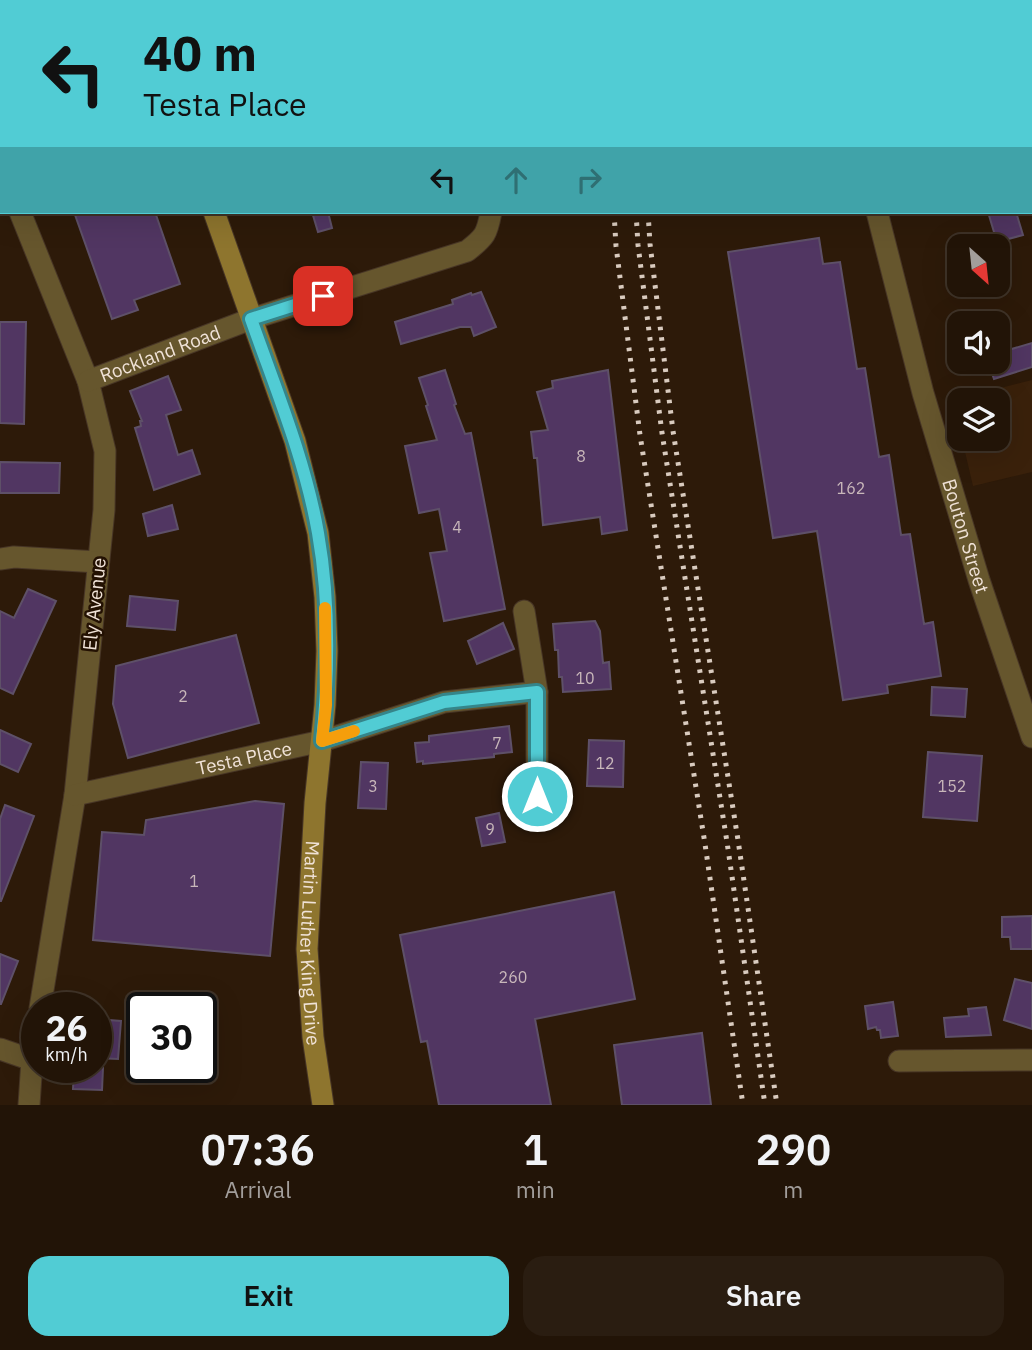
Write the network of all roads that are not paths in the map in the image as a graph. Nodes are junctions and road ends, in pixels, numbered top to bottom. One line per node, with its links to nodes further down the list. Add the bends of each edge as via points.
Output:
1 (21, 214): 6 (street, Ely Avenue)
2 (215, 214): 5 (main road, Martin Luther King Drive)
3 (491, 214): 5 (street, Rockland Road, via 488,229 467,251)
4 (878, 214): 11 (street, Bouton Street, via 927,407)
5 (251, 319): 6 (street, Rockland Road); 12 (main road, Martin Luther King Drive, via 295,442 318,533 327,650)
6 (88, 382): 8 (street, Ely Avenue, via 105,451)
7 (0, 559): 8 (street)
8 (98, 562): 13 (street, Ely Avenue)
9 (524, 611): 10 (street)
10 (537, 692): 12 (street, Testa Place, via 444,702); 14 (street)
11 (1032, 737)
12 (322, 741): 13 (street, Testa Place); 22 (main road, Martin Luther King Drive, via 307,949)
13 (75, 795): 15 (street, Ely Avenue)
14 (537, 796)
15 (43, 992)
16 (0, 1049): 17 (street)
17 (21, 1056)
18 (1032, 1060): 19 (street)
19 (898, 1061)
20 (30, 1083): 21 (street)
21 (29, 1105)
22 (323, 1105)

